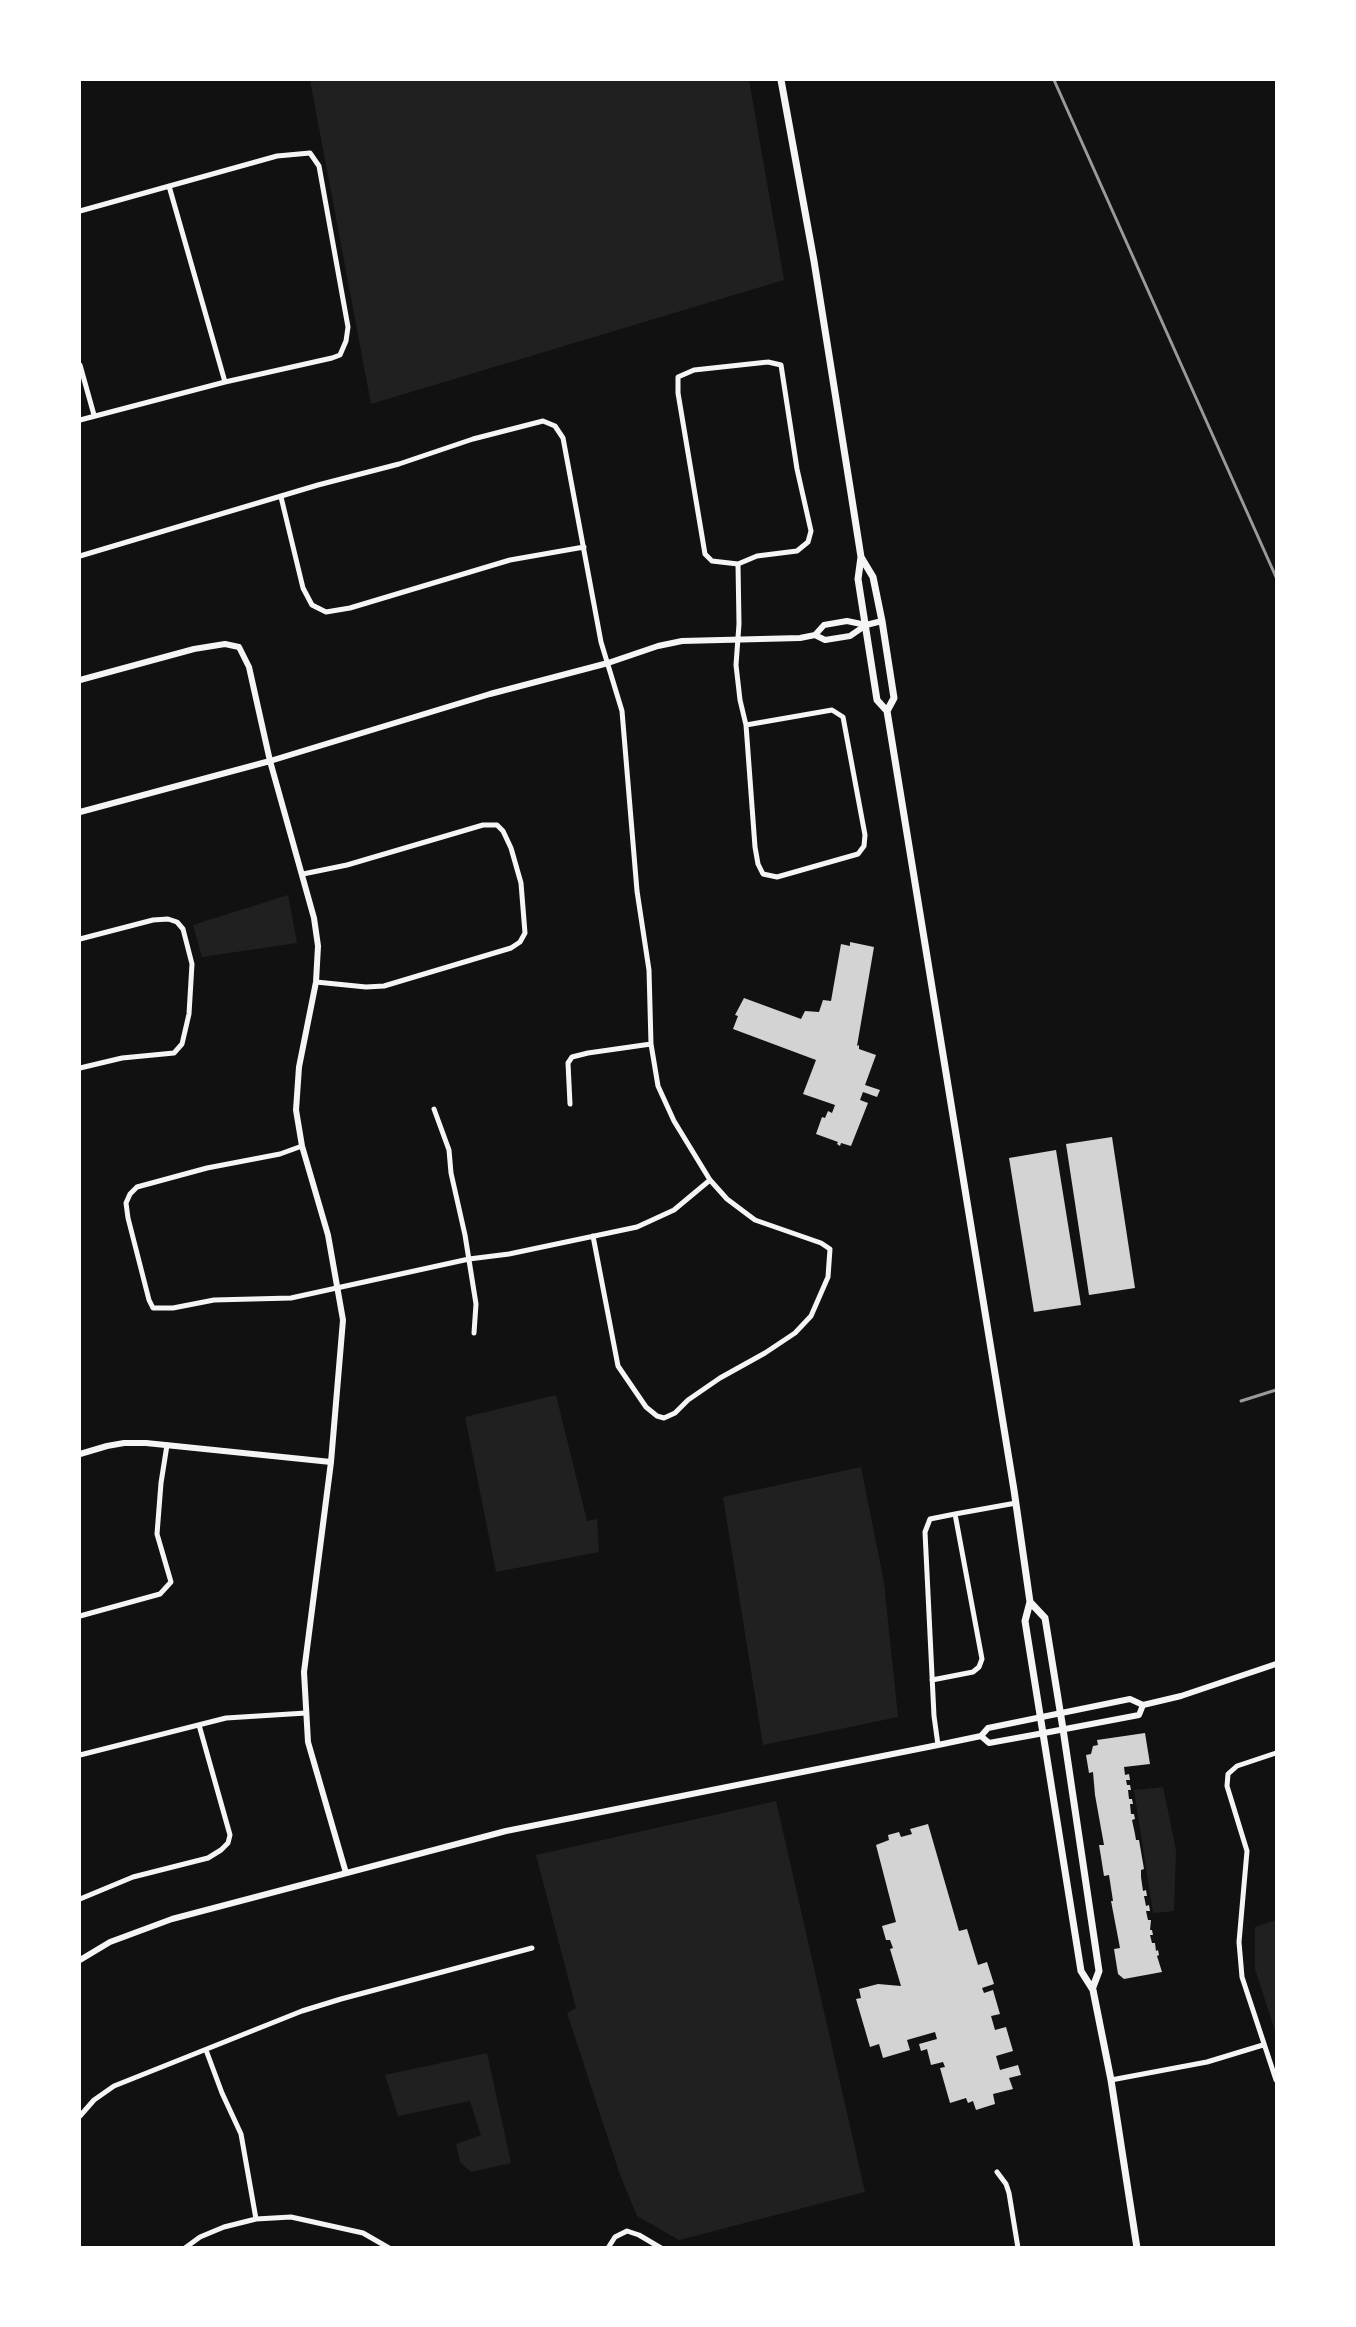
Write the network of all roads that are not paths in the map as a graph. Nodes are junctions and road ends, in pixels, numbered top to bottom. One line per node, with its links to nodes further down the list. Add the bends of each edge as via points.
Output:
1 (781, 80): 11 (main road)
2 (169, 186): 3 (street); 5 (street); 5 (street, via 277,156 310,153 319,166 348,327 340,355)
3 (80, 212)
4 (80, 364): 6 (street)
5 (225, 382): 6 (street)
6 (94, 415): 7 (street)
7 (80, 420)
8 (281, 497): 9 (street, via 303,588 312,605 326,612 510,560); 9 (street, via 543,421 555,426 563,438); 10 (street)
9 (584, 547): 17 (street)
10 (80, 556)
11 (861, 557): 13 (main road, via 873,577); 14 (main road, via 858,579)
12 (738, 564): 12 (street, via 757,556 797,551 808,542 810,531 782,365 768,362 694,370 678,377 705,554 712,561); 16 (street)
13 (882, 621): 14 (street); 19 (main road, via 894,698)
14 (866, 625): 15 (street, via 850,636 825,640); 15 (street, via 847,621 824,625); 19 (main road, via 877,700)
15 (815, 635): 16 (street)
16 (738, 640): 17 (street, via 682,641); 20 (street, via 736,665)
17 (608, 663): 21 (street, via 490,694); 26 (street, via 624,723 637,891 649,970)
18 (80, 680): 21 (street, via 194,649 225,644 239,647 249,667)
19 (887, 711): 39 (main road)
20 (746, 725): 20 (street, via 755,847 763,874 777,878 858,854 865,835 843,717 832,710)
21 (270, 761): 22 (street); 23 (street)
22 (80, 812)
23 (303, 874): 25 (street, via 318,946); 25 (street, via 483,825 497,825 511,848 521,883 525,933 511,948 384,986)
24 (80, 939): 27 (street, via 168,919 183,929 192,964 189,1014 182,1044 174,1053 122,1058)
25 (316, 982): 30 (street, via 296,1092)
26 (651, 1044): 28 (street, via 572,1057 568,1063); 31 (street, via 664,1102)
27 (80, 1068)
28 (570, 1104)
29 (434, 1109): 33 (street, via 448,1150)
30 (302, 1146): 34 (street, via 328,1235); 34 (street, via 137,1187 126,1203 128,1218 153,1308 214,1300 291,1298)
31 (710, 1180): 32 (street, via 658,1219); 32 (street, via 755,1220 830,1249 828,1277 810,1316 795,1333 720,1378 670,1416 657,1416 646,1407 618,1366)
32 (593, 1236): 33 (street)
33 (469, 1259): 34 (street); 35 (street, via 476,1304)
34 (338, 1288): 38 (street, via 343,1340)
35 (474, 1333)
36 (167, 1445): 37 (street, via 124,1443); 38 (street); 42 (street, via 157,1534 171,1582 160,1594)
37 (80, 1454)
38 (331, 1462): 46 (street, via 303,1672)
39 (1016, 1503): 40 (street); 41 (main road)
40 (955, 1514): 44 (street, via 930,1519 925,1532); 44 (street, via 981,1661 973,1672)
41 (1030, 1602): 47 (main road, via 1045,1618); 48 (main road, via 1025,1621)
42 (80, 1616)
43 (1276, 1664): 45 (street)
44 (932, 1680): 53 (street)
45 (1143, 1705): 47 (street, via 1130,1699); 50 (street, via 1139,1715)
46 (306, 1713): 49 (street, via 246,1715); 56 (street, via 308,1742)
47 (1061, 1714): 48 (street); 50 (main road)
48 (1042, 1717): 51 (main road); 52 (street, via 988,1728)
49 (199, 1725): 55 (street); 57 (street, via 230,1835 228,1843 208,1858 133,1877)
50 (1063, 1729): 51 (street); 60 (main road, via 1099,1971)
51 (1044, 1733): 52 (street, via 990,1743); 60 (main road, via 1081,1971)
52 (981, 1736): 53 (street)
53 (938, 1745): 56 (street, via 506,1831)
54 (1276, 1753): 61 (street, via 1237,1766 1228,1774 1227,1786 1247,1851 1239,1942 1242,1977)
55 (80, 1755)
56 (346, 1873): 59 (street, via 172,1918 110,1942)
57 (80, 1899)
58 (532, 1948): 62 (street, via 341,1999)
59 (80, 1960)
60 (1093, 1987): 63 (main road)
61 (1263, 2045): 63 (street, via 1207,2062); 64 (street)
62 (206, 2050): 65 (street, via 114,2086); 67 (street, via 241,2134)
63 (1111, 2080): 73 (main road)
64 (1276, 2080)
65 (80, 2116)
66 (997, 2172): 72 (street, via 1009,2193)
67 (256, 2219): 68 (street, via 224,2227); 69 (street, via 291,2217 344,2227)
68 (185, 2247)
69 (389, 2247)
70 (608, 2247): 71 (street, via 615,2237 627,2231)
71 (662, 2247)
72 (1018, 2247)
73 (1137, 2247)

